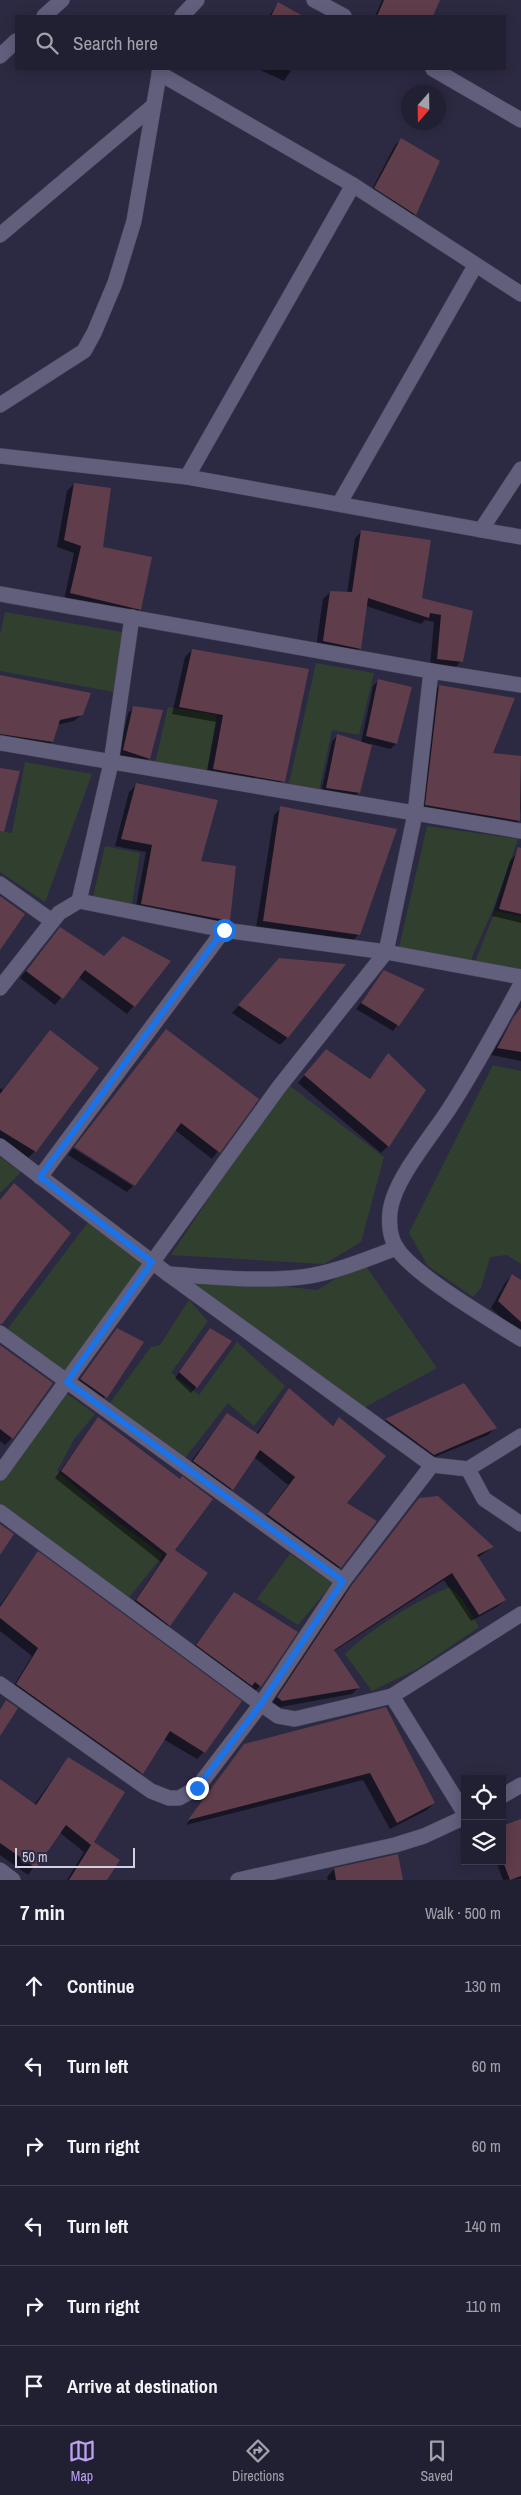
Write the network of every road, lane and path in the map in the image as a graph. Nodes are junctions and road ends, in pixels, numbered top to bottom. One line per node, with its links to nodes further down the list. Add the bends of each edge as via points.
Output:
1 (62, 0): 4 (street)
2 (197, 0): 5 (street)
3 (314, 0): 6 (street)
4 (45, 15)
5 (183, 15)
6 (342, 15)
7 (15, 42): 8 (street)
8 (0, 56)
9 (436, 70): 12 (street)
10 (160, 71): 11 (street); 13 (street)
11 (153, 106): 14 (street); 17 (street, via 134,221 115,283 94,333 84,351)
12 (521, 120)
13 (353, 185): 15 (street); 20 (street)
14 (0, 234)
15 (475, 266): 16 (street); 21 (street)
16 (521, 294)
17 (0, 405)
18 (0, 456): 20 (street)
19 (521, 469): 22 (street)
20 (186, 477): 21 (street)
21 (339, 504): 22 (street)
22 (481, 530): 23 (street)
23 (521, 537)
24 (0, 594): 25 (street)
25 (132, 617): 26 (street); 29 (street)
26 (431, 671): 27 (street); 30 (street)
27 (521, 685)
28 (0, 743): 29 (street)
29 (111, 763): 30 (street); 33 (street)
30 (415, 814): 31 (street); 36 (street)
31 (521, 831)
32 (0, 884): 34 (street)
33 (79, 901): 34 (street); 35 (street)
34 (52, 921): 39 (street)
35 (224, 930): 36 (street); 41 (street)
36 (386, 952): 37 (street); 43 (street, via 279,1087)
37 (521, 977)
38 (521, 984): 42 (street, via 455,1100 398,1185 390,1211 391,1233)
39 (0, 988)
40 (0, 1146): 41 (street)
41 (40, 1177): 43 (street)
42 (397, 1248): 44 (street, via 343,1268 303,1277 265,1280); 46 (street, via 417,1268)
43 (152, 1262): 44 (street); 47 (street)
44 (168, 1274): 49 (street)
45 (0, 1333): 47 (street)
46 (521, 1339)
47 (67, 1382): 51 (street); 54 (street)
48 (521, 1436): 50 (street)
49 (432, 1465): 50 (street); 54 (street)
50 (468, 1469): 53 (street, via 484,1498)
51 (0, 1473)
52 (0, 1512): 58 (street)
53 (521, 1524)
54 (343, 1581): 58 (street)
55 (521, 1614): 57 (street)
56 (0, 1684): 58 (street, via 131,1778 169,1798 179,1798 197,1788)
57 (392, 1696): 58 (street, via 296,1719 278,1716); 61 (street)
58 (261, 1704)
59 (521, 1785): 60 (street)
60 (506, 1794)
61 (461, 1809)
62 (461, 1818): 65 (street, via 424,1836 395,1845)
63 (0, 1870): 64 (street)
64 (13, 1880)
65 (238, 1880)

